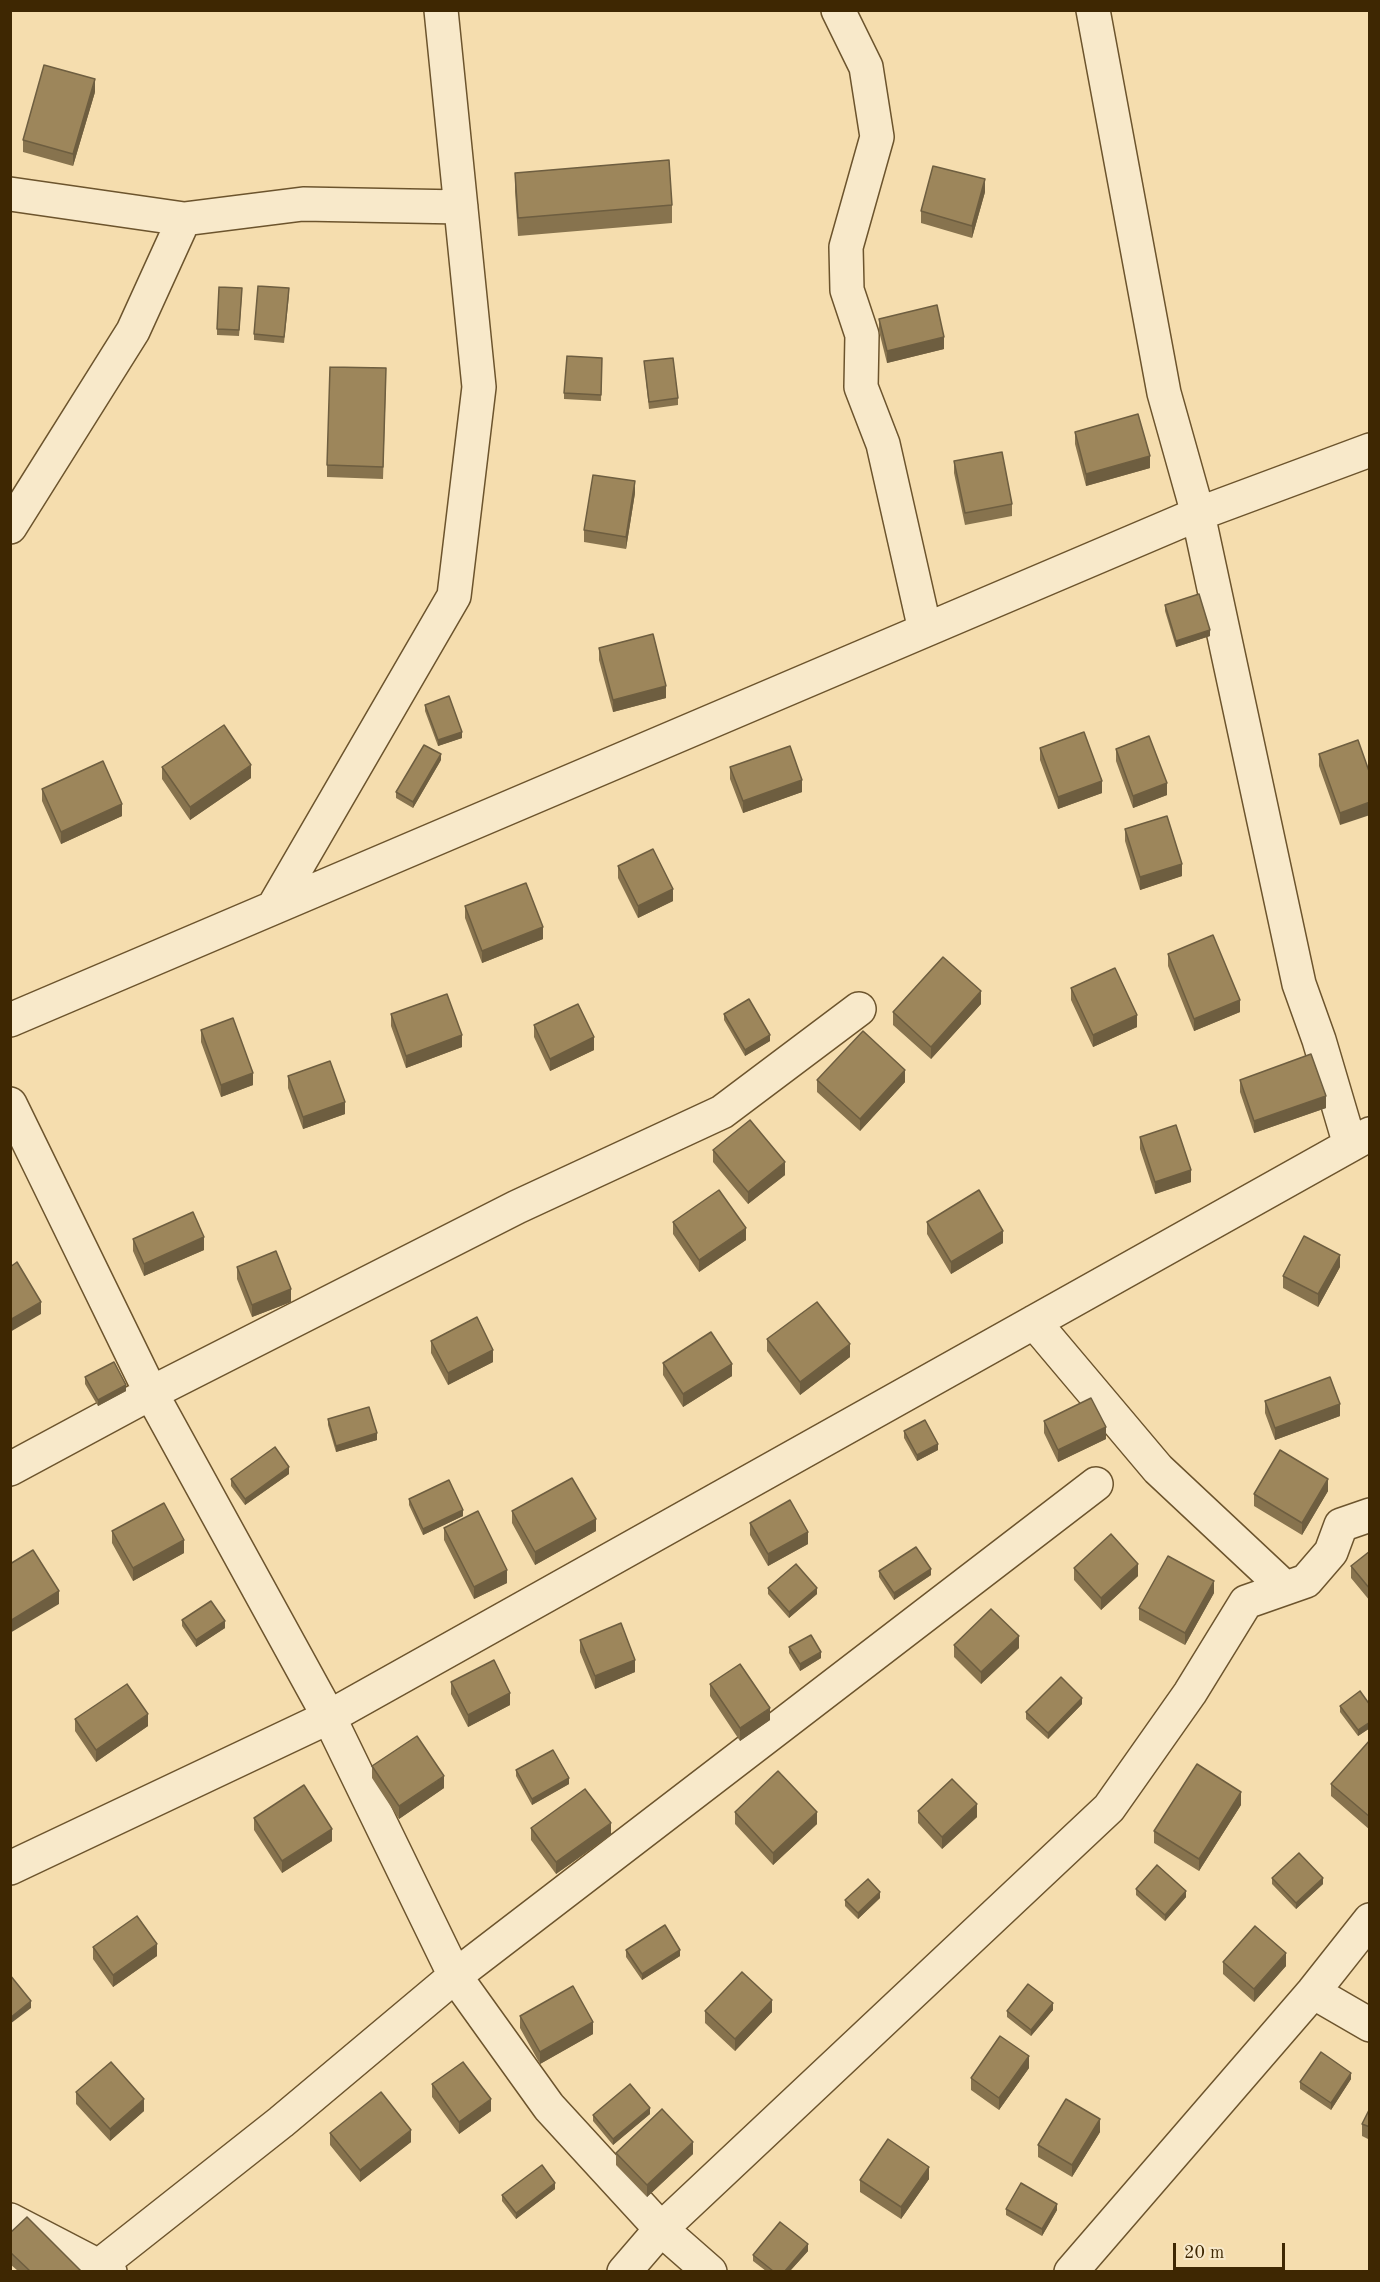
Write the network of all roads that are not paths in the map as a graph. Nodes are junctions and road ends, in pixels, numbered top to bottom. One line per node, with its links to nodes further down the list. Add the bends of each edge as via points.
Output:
1 (441, 10): 5 (street)
2 (838, 10): 10 (street, via 866,67 877,137 846,247 847,290 862,335 861,387 884,444)
3 (1093, 10): 8 (street, via 1164,393)
4 (10, 194): 6 (street)
5 (461, 207): 6 (street, via 303,204); 11 (street, via 479,387 454,596)
6 (184, 219): 9 (street, via 134,331)
7 (1370, 450): 8 (street)
8 (1198, 514): 10 (street); 15 (street, via 1299,984)
9 (10, 527)
10 (925, 630): 11 (street)
11 (273, 908): 13 (street)
12 (859, 1009): 17 (street, via 722,1112 517,1207)
13 (10, 1020)
14 (10, 1104): 17 (street)
15 (1360, 1139): 16 (street)
16 (1034, 1322): 21 (street, via 1158,1469); 22 (street)
17 (151, 1394): 18 (street); 22 (street)
18 (10, 1469)
19 (1096, 1484): 25 (street)
20 (1370, 1515): 21 (street, via 1341,1525 1331,1552 1306,1581)
21 (1284, 1587): 29 (street, via 1246,1602 1190,1693 1109,1808)
22 (329, 1718): 23 (street); 25 (street)
23 (10, 1868)
24 (1370, 1920): 26 (street)
25 (455, 1976): 29 (street, via 549,2108); 30 (street)
26 (1313, 1992): 27 (street); 33 (street)
27 (1370, 2025)
28 (10, 2220): 30 (street)
29 (661, 2229): 31 (street); 32 (street)
30 (105, 2268)
31 (624, 2271)
32 (710, 2271)
33 (1071, 2271)

